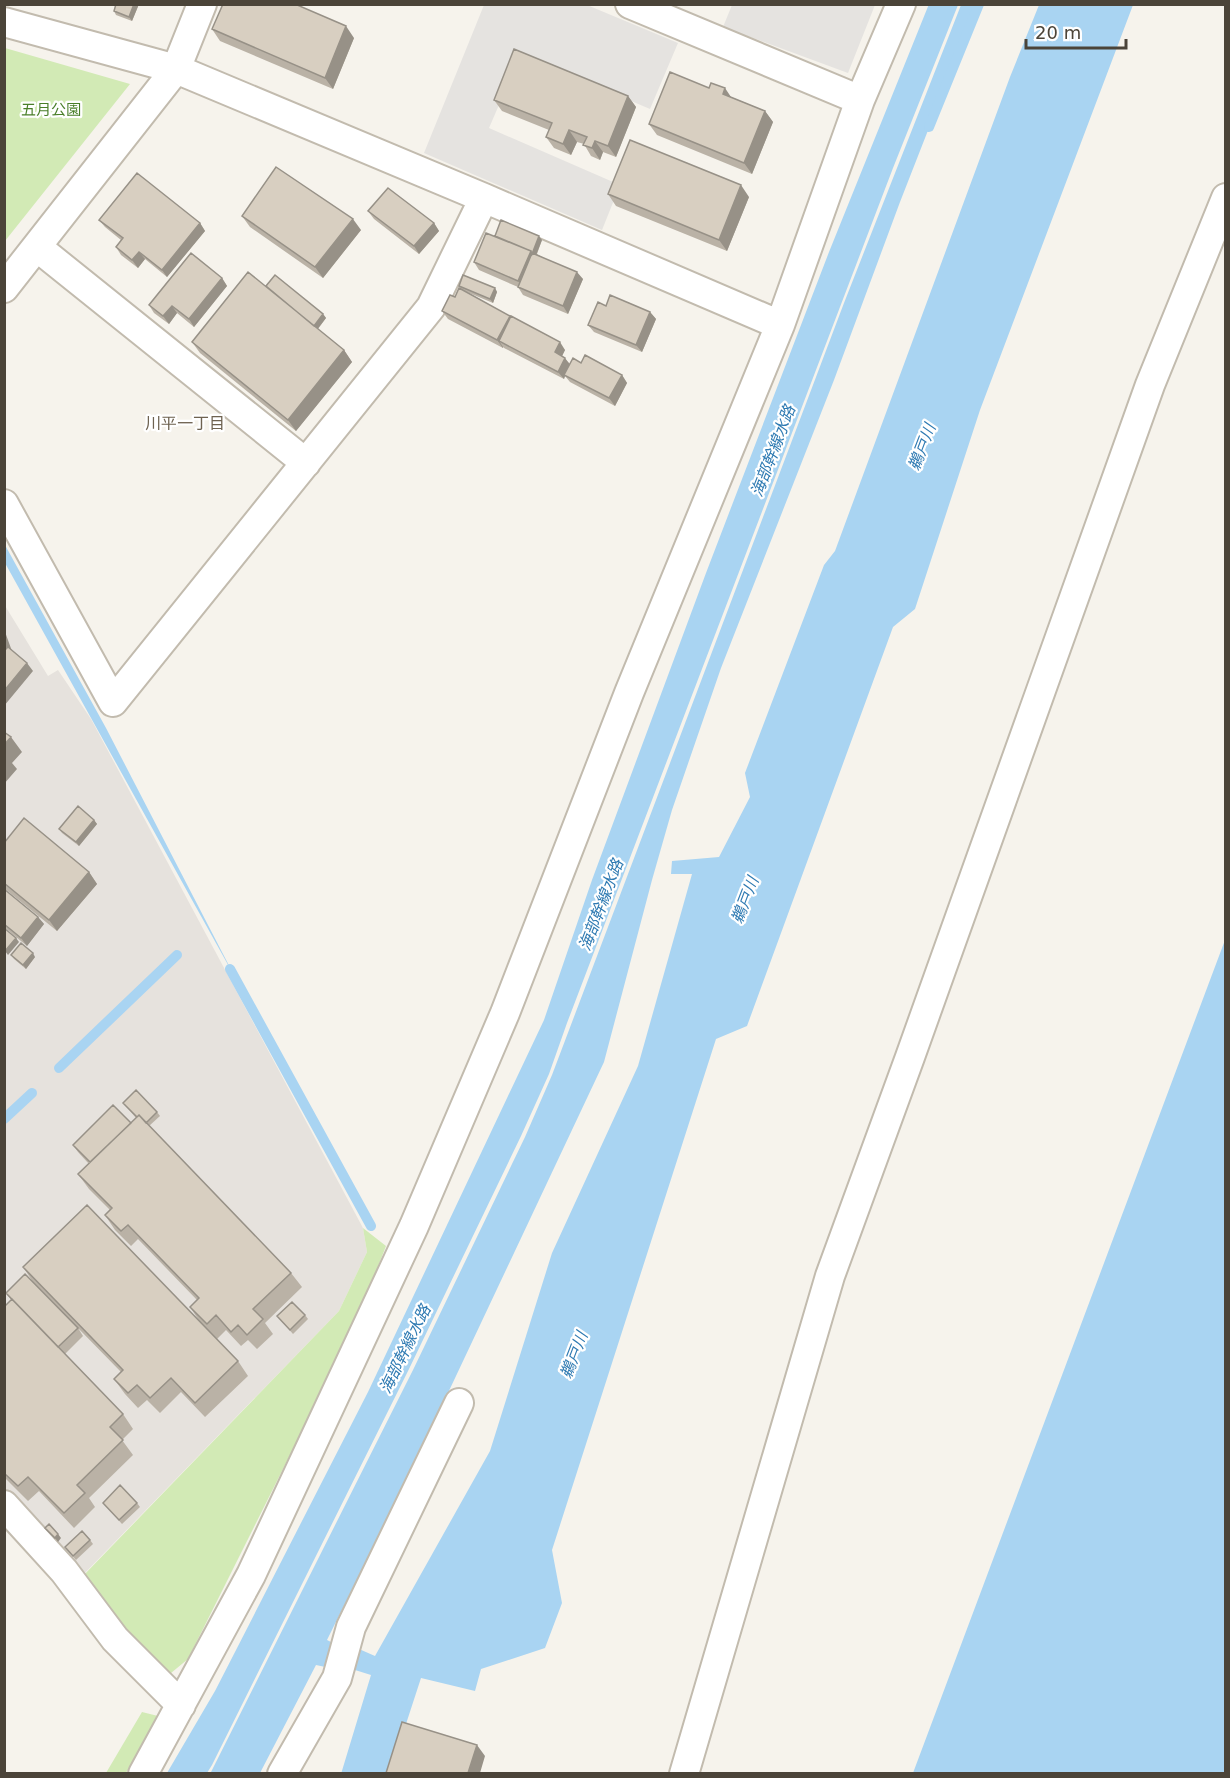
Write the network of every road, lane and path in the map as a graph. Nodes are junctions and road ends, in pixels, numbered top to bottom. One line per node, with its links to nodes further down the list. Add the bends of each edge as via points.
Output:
1 (202, 4): 5 (street)
2 (630, 4): 6 (street)
3 (901, 4): 6 (street)
4 (4, 22): 5 (street)
5 (176, 69): 7 (street); 9 (street)
6 (860, 100): 11 (street)
7 (484, 198): 11 (street); 12 (street, via 431,307)
8 (1226, 198): 19 (street, via 1150,385 830,1276)
9 (37, 247): 10 (street); 12 (street)
10 (4, 288)
11 (780, 326): 16 (street, via 629,693 505,1013 418,1215 251,1575)
12 (306, 463): 13 (street, via 113,702)
13 (4, 504)
14 (459, 1403): 18 (street, via 351,1627 337,1678)
15 (4, 1505): 16 (street, via 64,1571 115,1639)
16 (181, 1705): 17 (street)
17 (142, 1773)
18 (282, 1773)
19 (684, 1773)

